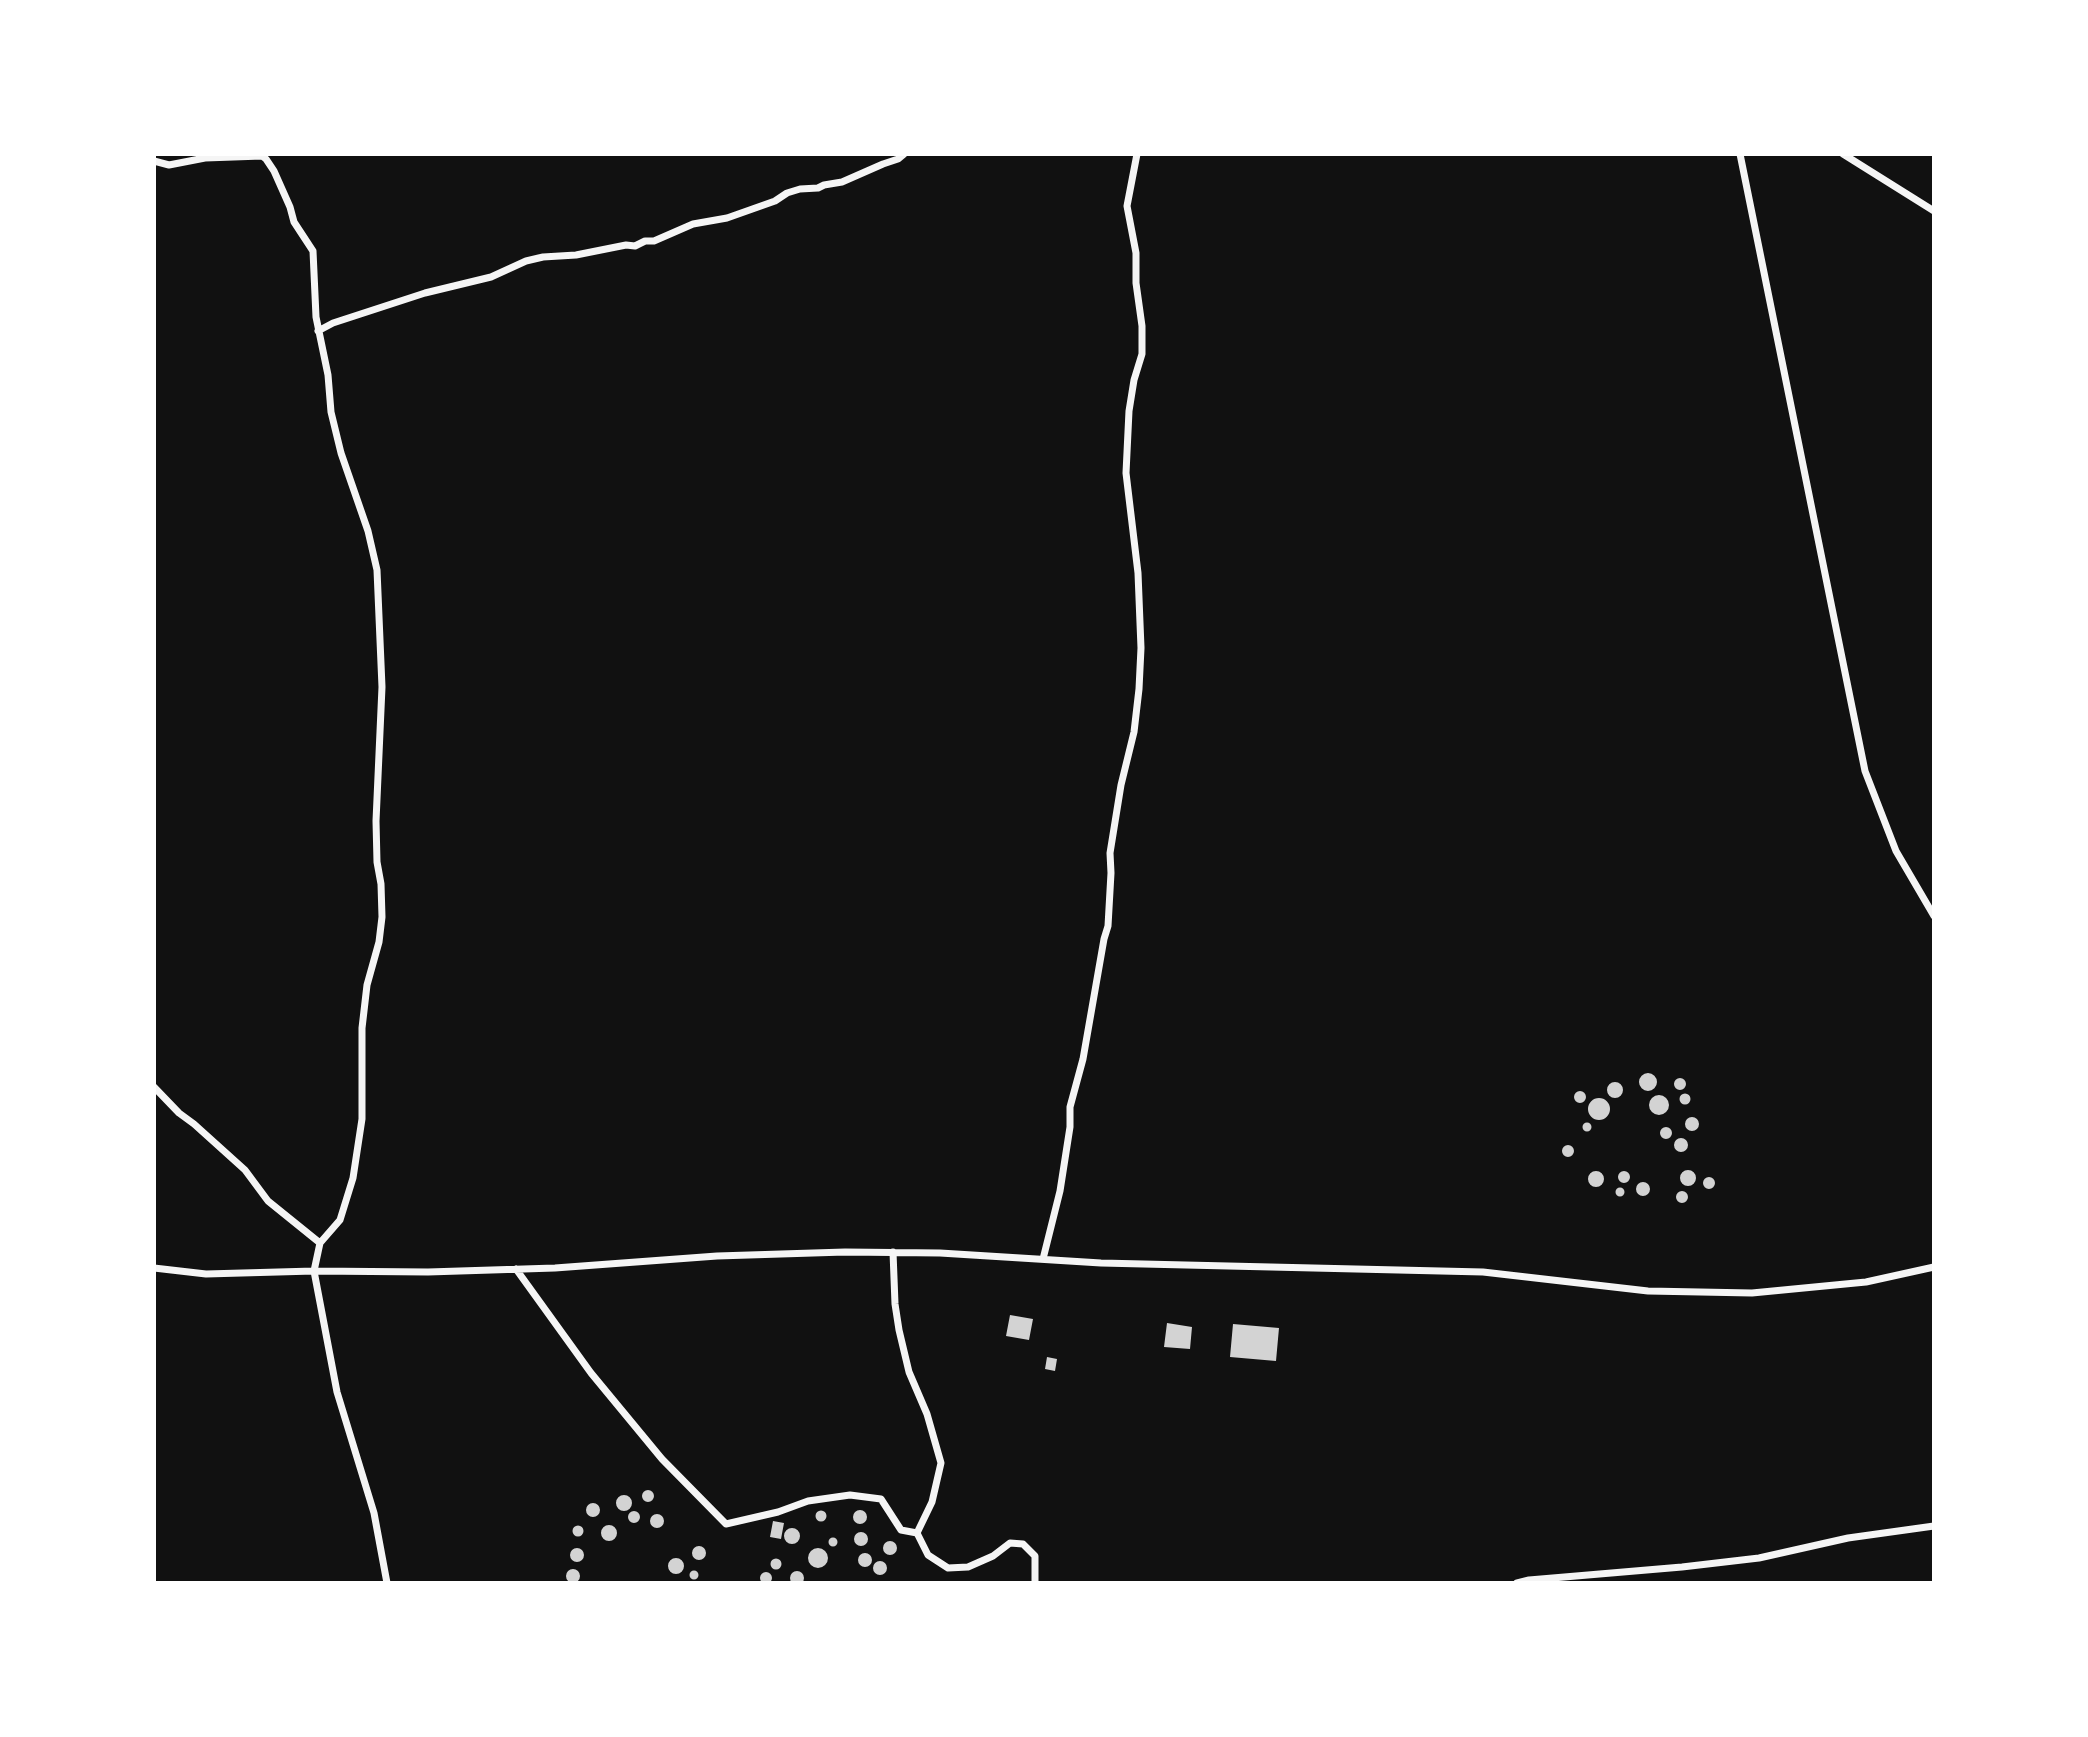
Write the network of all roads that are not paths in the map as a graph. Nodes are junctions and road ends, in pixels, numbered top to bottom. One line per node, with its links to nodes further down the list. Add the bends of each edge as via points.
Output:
1 (904, 154): 7 (street, via 842,182 787,193 654,241 526,261 491,277 380,307)
2 (1137, 154): 12 (street, via 1127,206 1136,253 1142,354 1129,411 1126,473 1138,573 1139,689 1110,853 1108,926 1070,1107 1060,1191)
3 (1740, 154): 8 (street, via 1865,771 1896,851)
4 (1843, 154): 6 (street)
5 (154, 161): 7 (street, via 169,165 225,156 266,159 294,222 313,251)
6 (1934, 211)
7 (318, 331): 10 (street, via 341,453 377,570 382,687 376,821 382,917 362,1028 362,1119 353,1178 340,1220)
8 (1934, 916)
9 (154, 1087): 10 (street, via 245,1170 268,1201)
10 (320, 1243): 16 (street)
11 (893, 1252): 12 (street); 15 (street, via 717,1256); 18 (street, via 899,1330 941,1463 932,1502)
12 (1043, 1259): 13 (street, via 1483,1272 1706,1293 1866,1282)
13 (1934, 1267)
14 (154, 1268): 16 (street, via 206,1274)
15 (516, 1269): 16 (street); 18 (street, via 591,1373 662,1459 726,1524 807,1501 850,1495 881,1499 901,1530)
16 (314, 1271): 19 (street, via 337,1392 374,1513)
17 (1934, 1526): 21 (street, via 1746,1559)
18 (916, 1533): 20 (street, via 929,1555 948,1568 968,1567 1010,1543 1023,1544 1035,1556)
19 (387, 1583)
20 (1035, 1583)
21 (1517, 1583)

